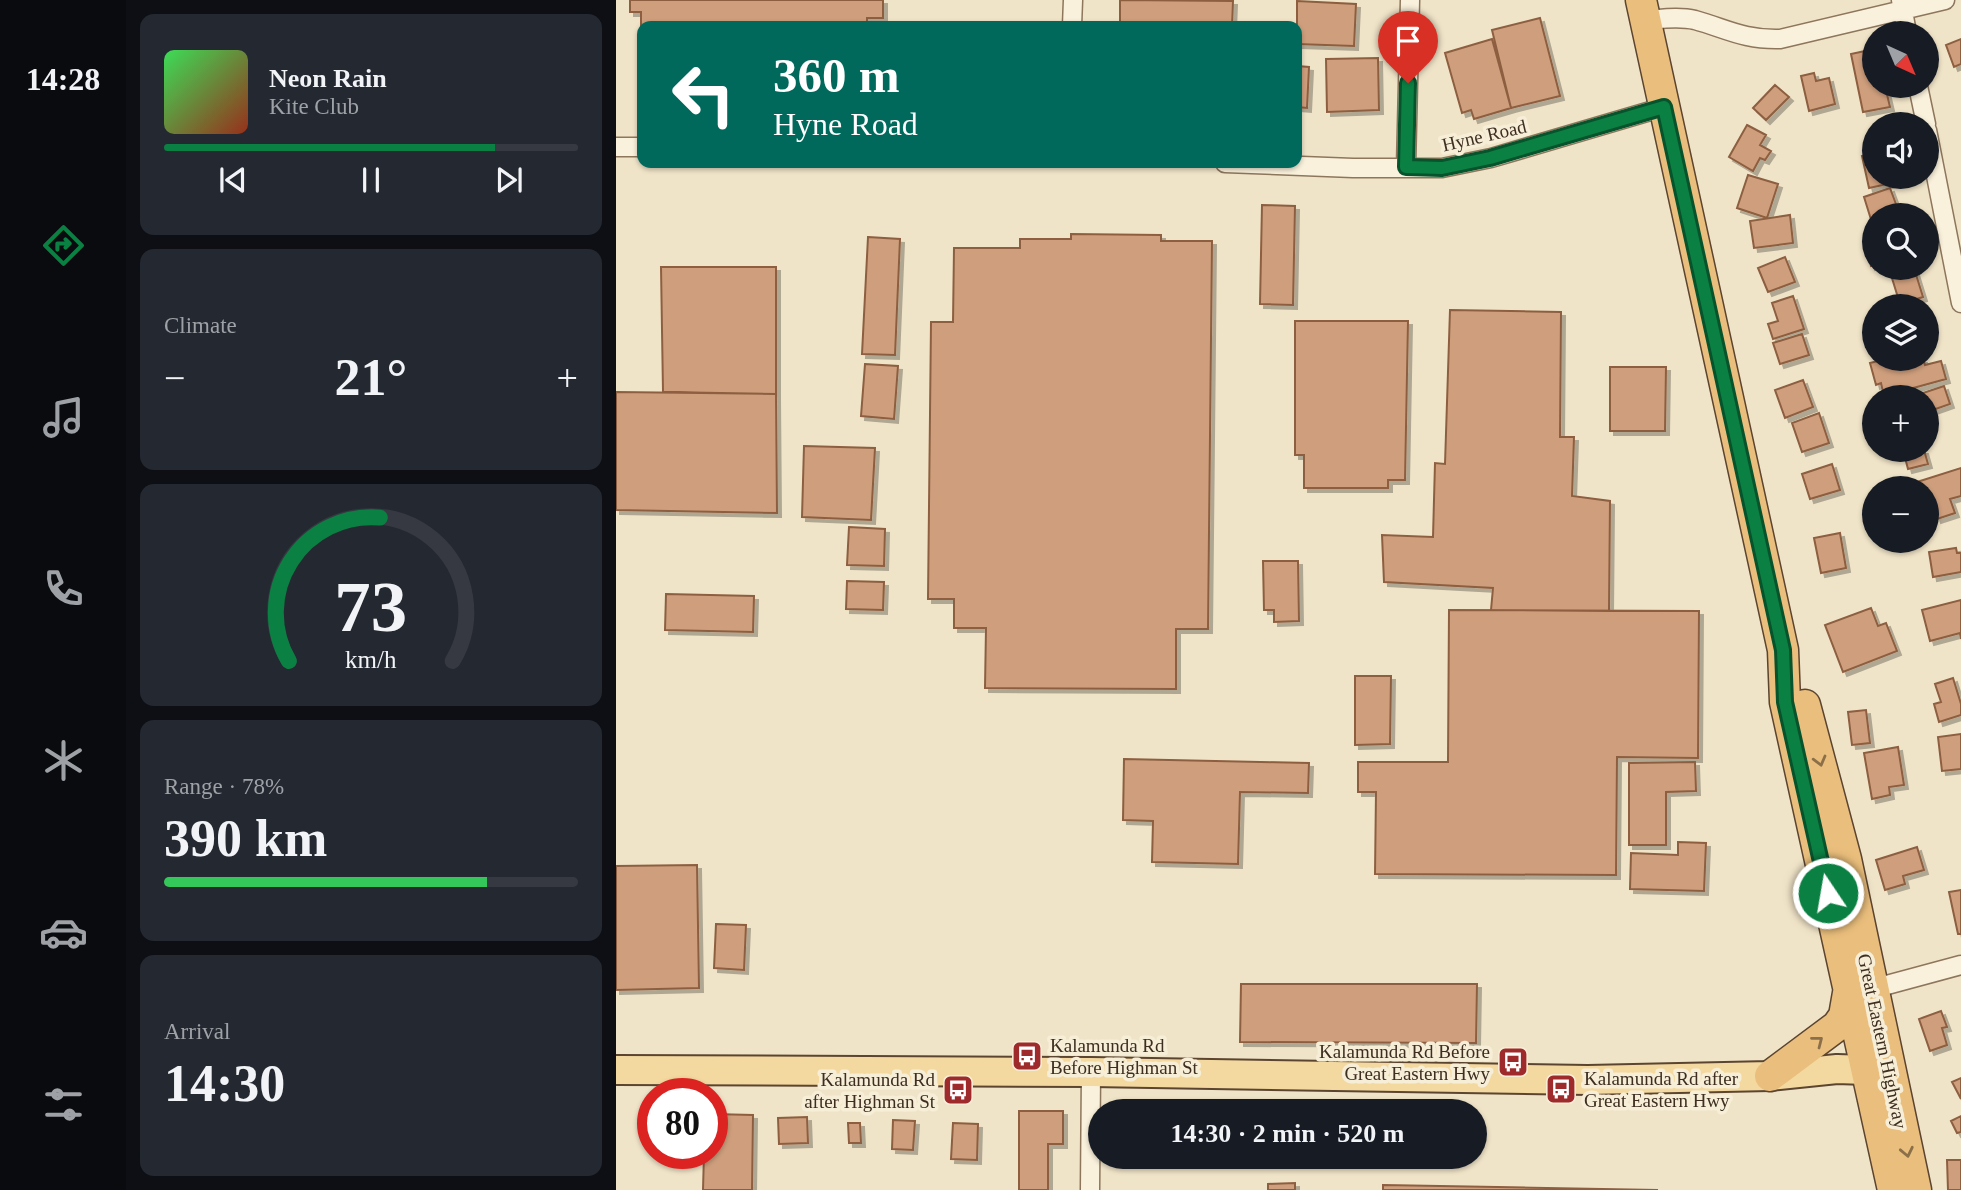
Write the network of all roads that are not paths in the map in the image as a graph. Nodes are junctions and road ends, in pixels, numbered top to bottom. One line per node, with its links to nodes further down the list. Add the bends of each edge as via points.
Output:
1 (1073, 0): 6 (street)
2 (1410, 0): 11 (street)
3 (1945, 0): 4 (street)
4 (1902, 5): 5 (street, via 1780,39 1758,40 1693,19)
5 (1643, 10): 7 (highway, Great Eastern Highway)
6 (1072, 21)
7 (1664, 107): 11 (street, Hyne Road, via 1490,158 1442,168); 15 (highway, Great Eastern Highway, via 1783,650 1785,702)
8 (616, 147): 9 (street)
9 (637, 147)
10 (1302, 166): 11 (street, Hyne Road)
11 (1406, 167)
12 (1939, 189): 13 (street)
13 (1961, 303)
14 (1961, 965): 15 (street)
15 (1869, 989): 16 (highway, Great Eastern Highway); 19 (highway, one-way to 15, via 1837,1026)
16 (1877, 1068): 19 (main road); 21 (highway, Great Eastern Highway); 22 (highway, Great Eastern Highway, one-way to 22)
17 (616, 1070): 18 (main road)
18 (1091, 1072): 19 (main road, via 1579,1080); 20 (street)
19 (1770, 1076)
20 (1090, 1190)
21 (1893, 1190)
22 (1916, 1190)

